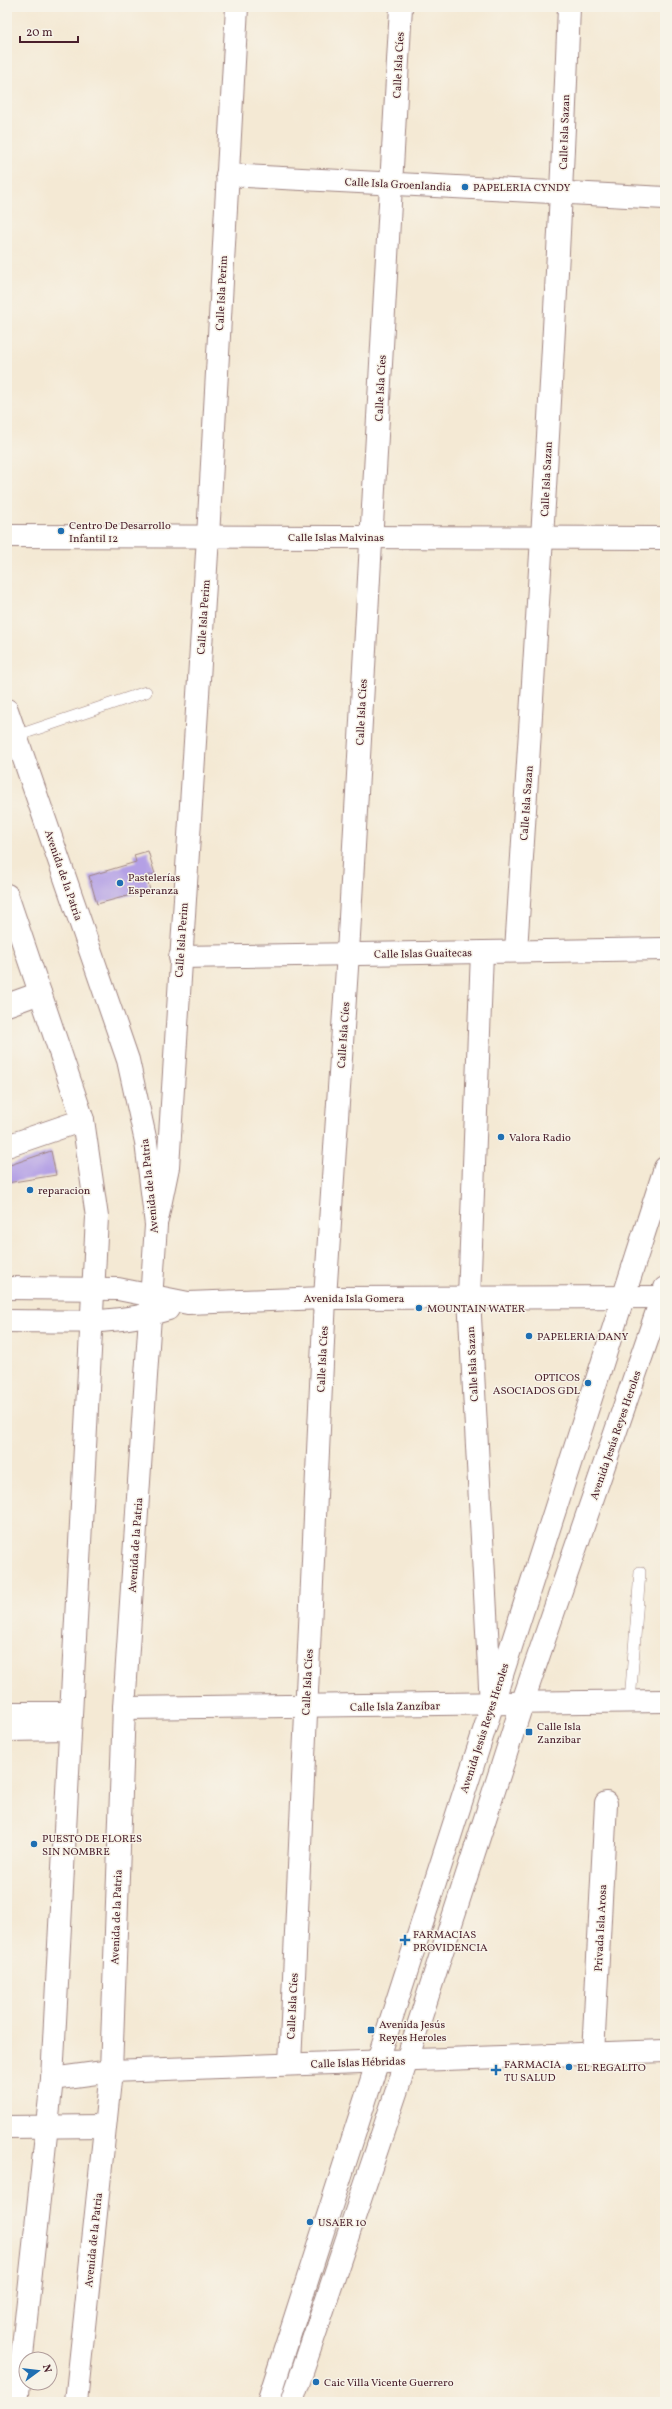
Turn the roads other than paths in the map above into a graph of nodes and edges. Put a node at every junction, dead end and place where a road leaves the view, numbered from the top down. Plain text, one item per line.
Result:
1 (238, 7) edge
2 (401, 7) edge
3 (569, 7) edge
4 (227, 175) junction
5 (392, 184) junction
6 (562, 192) junction
7 (665, 198) edge
8 (7, 536) edge
9 (371, 536) junction
10 (208, 537) junction
11 (543, 538) junction
12 (665, 538) edge
13 (146, 692) dead end
14 (7, 710) edge
15 (16, 736) junction
16 (7, 895) edge
17 (665, 949) edge
18 (516, 951) junction
19 (482, 952) junction
20 (348, 953) junction
21 (180, 957) junction
22 (40, 993) junction
23 (7, 1005) edge
24 (83, 1120) junction
25 (7, 1146) edge
26 (665, 1168) edge
27 (156, 1225) junction
28 (94, 1287) junction
29 (7, 1288) edge
30 (664, 1294) edge
31 (624, 1297) junction
32 (325, 1298) junction
33 (469, 1298) junction
34 (151, 1305) junction
35 (92, 1320) junction
36 (7, 1321) edge
37 (640, 1572) dead end
38 (665, 1701) edge
39 (630, 1702) junction
40 (522, 1704) junction
41 (491, 1705) junction
42 (124, 1708) junction
43 (306, 1708) junction
44 (7, 1713) edge
45 (70, 1721) junction
46 (7, 1730) edge
47 (606, 1802) dead end
48 (665, 2051) edge
49 (593, 2054) junction
50 (407, 2060) junction
51 (378, 2061) junction
52 (290, 2064) junction
53 (111, 2071) junction
54 (52, 2079) junction
55 (105, 2126) junction
56 (7, 2127) edge
57 (47, 2127) junction
58 (14, 2393) edge
59 (76, 2402) edge
60 (268, 2402) edge
61 (292, 2402) edge

1 - 4 street, Calle Isla Perim
2 - 5 street, Calle Isla Cíes
3 - 6 street, Calle Isla Sazan
4 - 5 street, Calle Isla Groenlandia
4 - 10 street, Calle Isla Perim
5 - 6 street, Calle Isla Groenlandia
5 - 9 street, Calle Isla Cíes
6 - 7 street, Calle Isla Groenlandia
6 - 11 street, Calle Isla Sazan
8 - 10 street, Calle Islas Malvinas
9 - 10 street, Calle Islas Malvinas
9 - 11 street, Calle Islas Malvinas
9 - 20 street, Calle Isla Cíes
10 - 21 street, Calle Isla Perim
11 - 12 street, Calle Islas Malvinas
11 - 18 street, Calle Isla Sazan
13 - 15 lane
14 - 15 street, Avenida de la Patria
15 - 27 street, Avenida de la Patria
16 - 22 street
17 - 18 street, Calle Islas Guaitecas
18 - 19 street, Calle Islas Guaitecas
19 - 20 street, Calle Islas Guaitecas
19 - 33 street, Calle Isla Sazan
20 - 21 street, Calle Islas Guaitecas
20 - 32 street, Calle Isla Cíes
21 - 27 street, Calle Isla Perim
22 - 23 street
22 - 24 street
24 - 25 street
24 - 28 street
26 - 31 street, Avenida Jesús Reyes Heroles
27 - 34 street, Avenida de la Patria
28 - 29 street, Avenida Isla Gomera
28 - 34 street, Avenida Isla Gomera
28 - 35 street
30 - 31 street, Avenida Isla Gomera
30 - 40 street, Avenida Jesús Reyes Heroles
31 - 33 street, Avenida Isla Gomera
31 - 41 street, Avenida Jesús Reyes Heroles
32 - 33 street, Avenida Isla Gomera
32 - 34 street, Avenida Isla Gomera
32 - 43 street, Calle Isla Cíes
33 - 41 street, Calle Isla Sazan
34 - 35 street, Avenida Isla Gomera
34 - 42 street, Avenida de la Patria
35 - 36 street, Avenida Isla Gomera
35 - 45 street
37 - 39 lane
38 - 39 street, Calle Isla Zanzíbar
39 - 40 street, Calle Isla Zanzíbar
40 - 41 street, Calle Isla Zanzíbar
40 - 50 street, Avenida Jesús Reyes Heroles
41 - 43 street, Calle Isla Zanzíbar
41 - 51 street, Avenida Jesús Reyes Heroles
42 - 43 street, Calle Isla Zanzíbar
42 - 53 street, Avenida de la Patria
43 - 52 street, Calle Isla Cíes
44 - 45 street
45 - 46 street
45 - 54 street
47 - 49 street, Privada Isla Arosa
48 - 49 street, Calle Islas Hébridas
49 - 50 street, Calle Islas Hébridas
50 - 51 street, Calle Islas Hébridas
50 - 61 street, Avenida Jesús Reyes Heroles
51 - 52 street, Calle Islas Hébridas
51 - 60 street, Avenida Jesús Reyes Heroles
52 - 53 street, Calle Islas Hébridas
53 - 54 street, Calle Islas Hébridas
53 - 55 street, Avenida de la Patria
54 - 57 street
55 - 57 street
55 - 59 street, Avenida de la Patria
56 - 57 street
57 - 58 street

